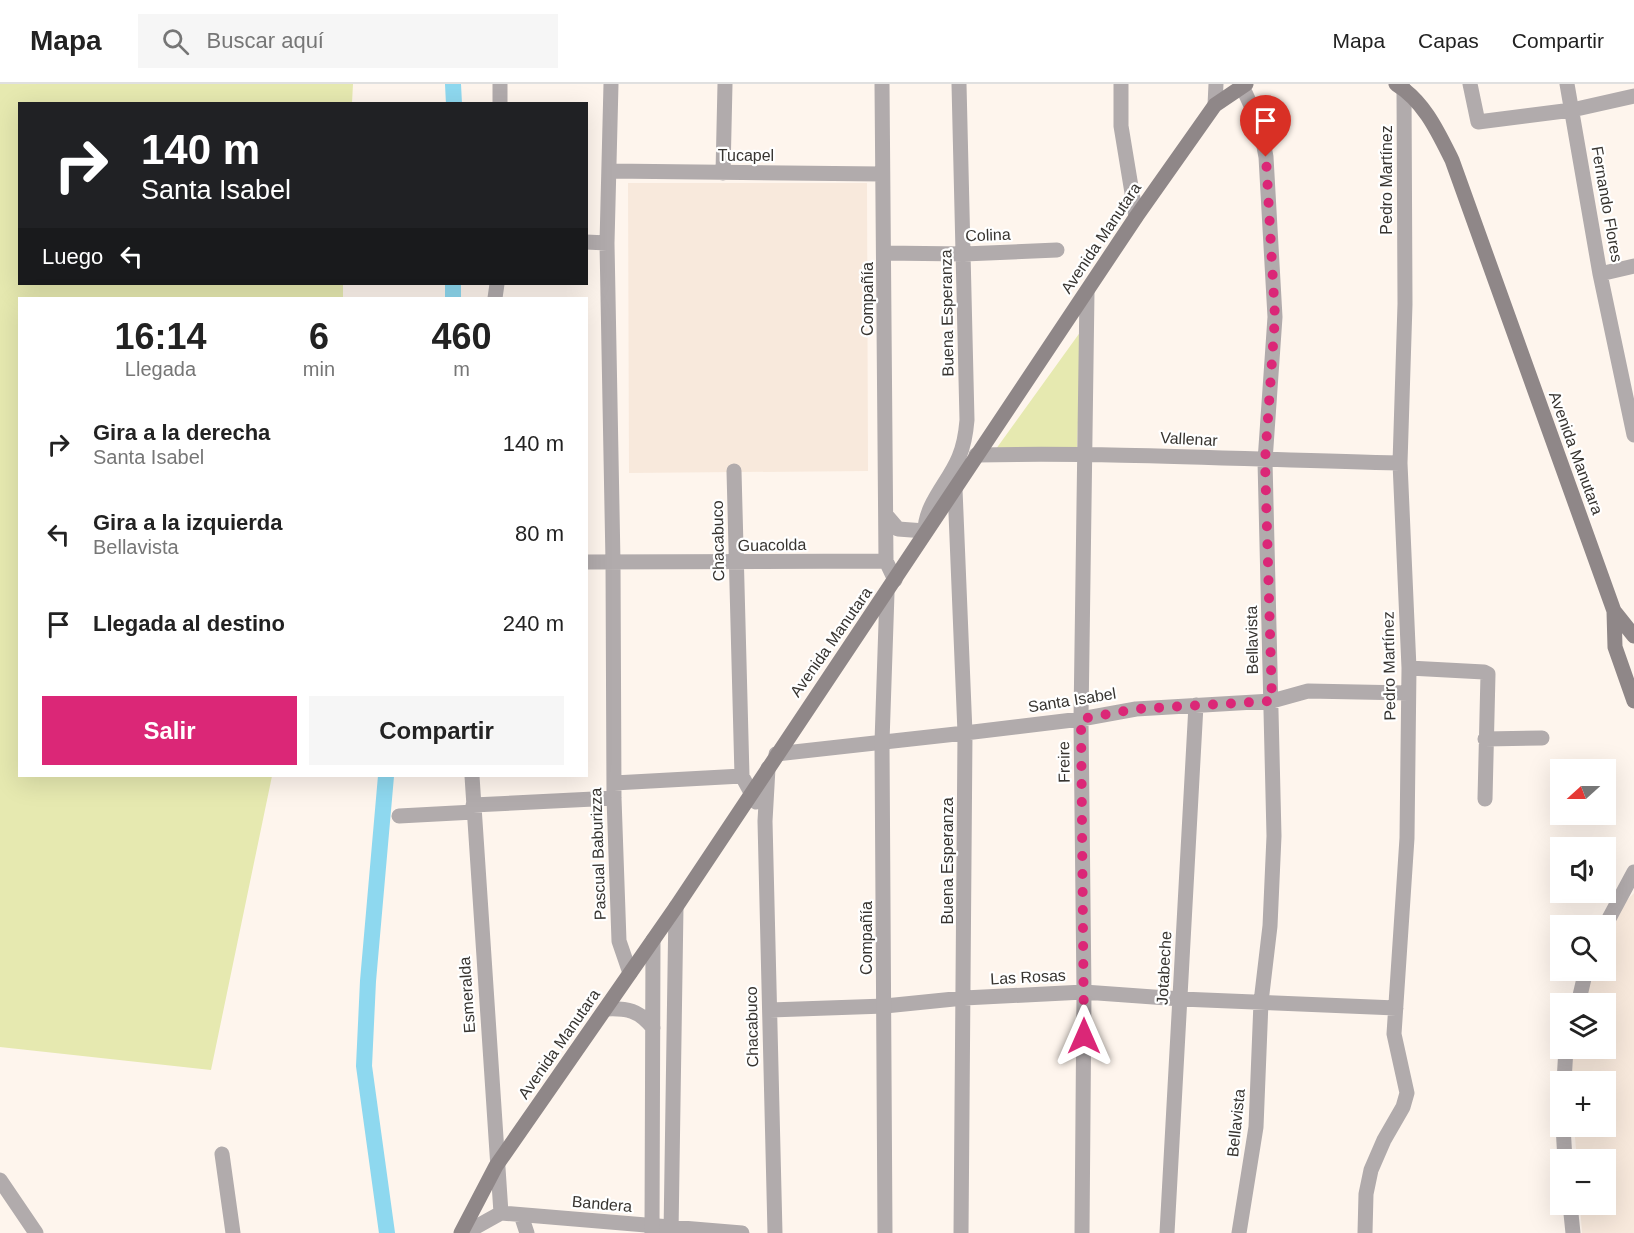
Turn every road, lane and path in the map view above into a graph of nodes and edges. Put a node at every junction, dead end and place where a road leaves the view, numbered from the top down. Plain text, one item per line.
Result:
1 (500, 84) edge
2 (611, 84) edge
3 (725, 84) edge
4 (882, 84) edge
5 (959, 84) edge
6 (1121, 84) edge
7 (1216, 84) edge
8 (1470, 84) edge
9 (1567, 84) edge
10 (1244, 85) edge
11 (1400, 86) edge
12 (1634, 96) edge
13 (500, 102) edge
14 (1215, 105) junction
15 (1572, 110) junction
16 (610, 171) junction
17 (723, 173) junction
18 (881, 174) junction
19 (1136, 217) junction
20 (588, 242) edge
21 (607, 243) junction
22 (1057, 250) dead end
23 (884, 253) junction
24 (964, 254) junction
25 (1634, 266) edge
26 (1600, 274) junction
27 (1087, 292) junction
28 (1634, 431) edge
29 (1085, 453) junction
30 (976, 455) junction
31 (1265, 461) junction
32 (1400, 463) junction
33 (734, 471) dead end
34 (956, 489) junction
35 (886, 515) junction
36 (925, 531) junction
37 (886, 561) junction
38 (588, 562) edge
39 (613, 562) junction
40 (736, 563) junction
41 (891, 587) junction
42 (1614, 611) junction
43 (862, 628) junction
44 (1634, 636) edge
45 (885, 644) junction
46 (1409, 668) junction
47 (1408, 693) junction
48 (1272, 701) junction
49 (1634, 701) edge
50 (1196, 705) junction
51 (1081, 719) junction
52 (965, 733) junction
53 (1542, 738) dead end
54 (1485, 739) junction
55 (882, 742) junction
56 (776, 754) junction
57 (768, 768) junction
58 (742, 776) junction
59 (472, 777) edge
60 (614, 783) junction
61 (752, 790) junction
62 (614, 798) junction
63 (1485, 799) dead end
64 (473, 808) junction
65 (399, 816) dead end
66 (765, 821) junction
67 (1634, 872) edge
68 (1634, 890) edge
69 (1619, 902) junction
70 (676, 907) junction
71 (1611, 915) edge
72 (653, 940) junction
73 (630, 973) junction
74 (1084, 992) junction
75 (964, 998) junction
76 (1181, 999) junction
77 (1262, 1002) junction
78 (885, 1006) junction
79 (1396, 1008) junction
80 (606, 1009) junction
81 (770, 1010) junction
82 (653, 1028) junction
83 (222, 1154) dead end
84 (496, 1166) junction
85 (0, 1180) edge
86 (501, 1213) junction
87 (521, 1215) junction
88 (1571, 1215) edge
89 (652, 1230) edge
90 (671, 1230) edge
91 (36, 1233) edge
92 (233, 1233) edge
93 (463, 1233) edge
94 (527, 1233) edge
95 (742, 1233) edge
96 (775, 1233) edge
97 (885, 1233) edge
98 (961, 1233) edge
99 (1082, 1233) edge
100 (1167, 1233) edge
101 (1239, 1233) edge
102 (1365, 1233) edge
103 (1573, 1233) edge

1 - 13 street
2 - 16 street, Pascual Baburizza
3 - 17 street
4 - 18 street, Compañía
5 - 24 street, Buena Esperanza
6 - 19 street
7 - 14 street
8 - 15 street
9 - 15 street, Fernando Flores
10 - 14 main road, Avenida Manutara
10 - 31 street, Bellavista
11 - 32 street, Pedro Martínez
11 - 42 main road, Avenida Manutara
12 - 15 street
14 - 19 main road, Avenida Manutara
15 - 26 street, Fernando Flores
16 - 17 street, Tucapel
16 - 21 street, Pascual Baburizza
17 - 18 street, Tucapel
18 - 23 street, Compañía
19 - 27 main road, Avenida Manutara
20 - 21 street
21 - 39 street, Pascual Baburizza
22 - 24 street, Colina
23 - 24 street, Colina
23 - 35 street, Compañía
24 - 36 street, Buena Esperanza
25 - 26 street
26 - 28 street, Fernando Flores
27 - 29 street, Freire
27 - 30 main road, Avenida Manutara
29 - 30 street, Vallenar
29 - 31 street, Vallenar
29 - 51 street, Freire
30 - 34 main road, Avenida Manutara
31 - 32 street, Vallenar
31 - 48 street, Bellavista
32 - 46 street, Pedro Martínez
33 - 40 street, Chacabuco
34 - 36 main road, Avenida Manutara
34 - 52 street, Buena Esperanza
35 - 36 street
35 - 37 street, Compañía
36 - 41 main road, Avenida Manutara
37 - 40 street, Guacolda
37 - 41 street, Compañía
38 - 39 street, Guacolda
39 - 40 street, Guacolda
39 - 60 street, Pascual Baburizza
40 - 58 street, Chacabuco
41 - 43 main road, Avenida Manutara
41 - 45 street, Compañía
42 - 44 main road, Avenida Manutara
42 - 49 main road, Avenida Manutara
43 - 45 street
43 - 56 main road, Avenida Manutara
45 - 55 street, Compañía
46 - 47 street, Pedro Martínez
46 - 54 street
47 - 48 street, Santa Isabel
47 - 79 street, Pedro Martínez
48 - 50 street, Santa Isabel
48 - 77 street, Bellavista
50 - 51 street, Santa Isabel
50 - 76 street, Jotabeche
51 - 52 street, Santa Isabel
51 - 74 street, Freire
52 - 55 street, Santa Isabel
52 - 75 street, Buena Esperanza
53 - 54 street
54 - 63 street
55 - 56 street, Santa Isabel
55 - 78 street, Compañía
56 - 57 main road, Avenida Manutara
57 - 61 main road, Avenida Manutara
57 - 66 street, Chacabuco
58 - 60 street
58 - 61 street, Chacabuco
59 - 64 street, Esmeralda
60 - 62 street, Pascual Baburizza
61 - 66 street, Chacabuco
61 - 70 main road, Avenida Manutara
62 - 64 street
62 - 73 street, Pascual Baburizza
64 - 65 street
64 - 84 street, Esmeralda
66 - 81 street, Chacabuco
67 - 69 street
68 - 69 street
69 - 71 street
70 - 72 main road, Avenida Manutara
70 - 90 street
72 - 73 main road, Avenida Manutara
72 - 82 street
73 - 80 main road, Avenida Manutara
74 - 75 street, Las Rosas
74 - 76 street, Las Rosas
74 - 99 street, Freire
75 - 78 street, Las Rosas
75 - 98 street, Buena Esperanza
76 - 77 street, Las Rosas
76 - 100 street, Jotabeche
77 - 79 street, Las Rosas
77 - 101 street, Bellavista
78 - 81 street, Las Rosas
78 - 97 street, Compañía
79 - 102 street, Pedro Martínez
80 - 82 street
80 - 84 main road, Avenida Manutara
81 - 96 street, Chacabuco
82 - 89 street
83 - 92 street
84 - 86 street, Esmeralda
84 - 93 main road, Avenida Manutara
85 - 91 street
86 - 87 street, Bandera
86 - 93 street
87 - 89 street, Bandera
87 - 94 street
88 - 103 street
89 - 90 street, Bandera
90 - 95 street, Bandera

